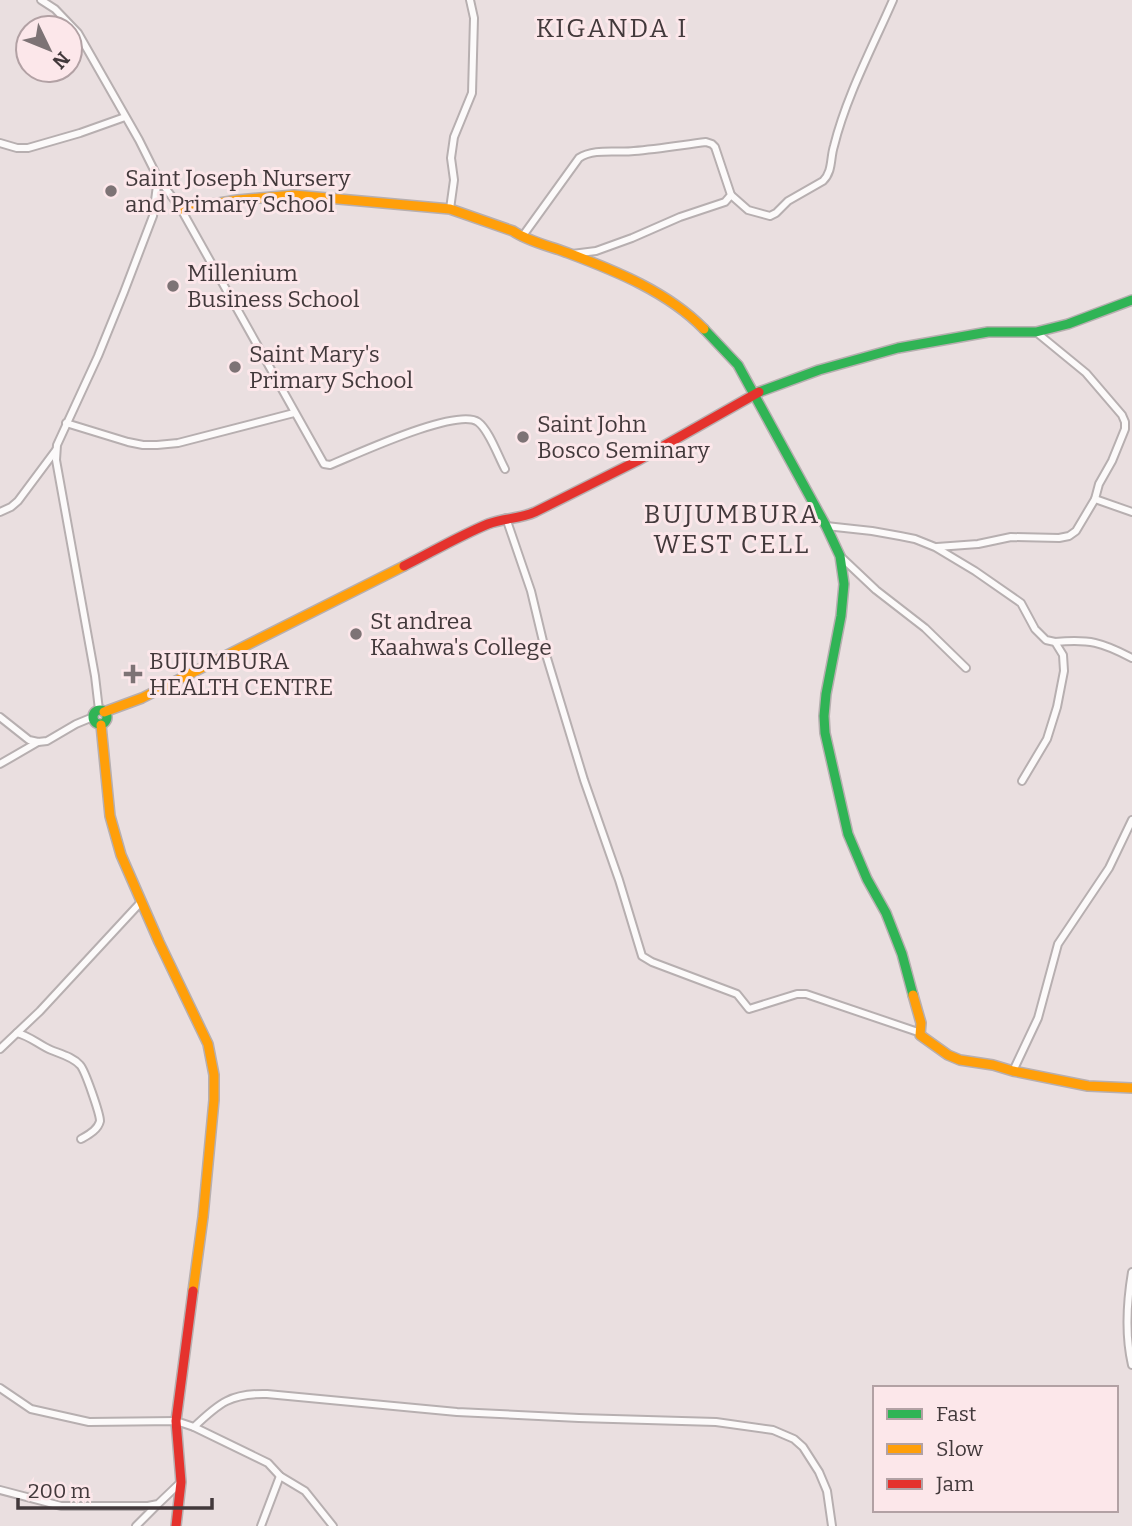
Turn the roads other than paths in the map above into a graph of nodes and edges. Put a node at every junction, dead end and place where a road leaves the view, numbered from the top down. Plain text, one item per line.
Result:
1 (41, 0) edge
2 (470, 0) edge
3 (893, 0) edge
4 (125, 117) junction
5 (0, 143) edge
6 (158, 178) junction
7 (730, 195) junction
8 (181, 209) junction
9 (450, 209) junction
10 (522, 237) junction
11 (570, 254) junction
12 (1132, 300) edge
13 (1036, 332) junction
14 (754, 394) junction
15 (294, 413) junction
16 (66, 423) junction
17 (56, 450) junction
18 (505, 469) dead end
19 (1095, 499) junction
20 (0, 512) edge
21 (1132, 512) edge
22 (506, 518) junction
23 (826, 526) junction
24 (935, 547) junction
25 (840, 556) junction
26 (1055, 642) junction
27 (1132, 658) edge
28 (966, 668) dead end
29 (99, 713) junction
30 (0, 717) edge
31 (38, 742) junction
32 (0, 764) edge
33 (1023, 781) dead end
34 (1132, 820) edge
35 (141, 902) junction
36 (17, 1033) junction
37 (920, 1035) junction
38 (0, 1049) edge
39 (1013, 1071) junction
40 (1132, 1088) edge
41 (81, 1139) dead end
42 (1132, 1272) edge
43 (1132, 1365) edge
44 (0, 1388) edge
45 (176, 1421) junction
46 (194, 1427) junction
47 (280, 1476) junction
48 (181, 1482) junction
49 (0, 1490) edge
50 (158, 1504) junction
51 (136, 1526) edge
52 (176, 1526) edge
53 (261, 1526) edge
54 (333, 1526) edge
55 (832, 1526) edge

1 - 4 street
2 - 9 street
3 - 7 street
4 - 5 street
4 - 6 street
6 - 8 street
6 - 16 street
7 - 10 street
7 - 11 street
8 - 9 street
8 - 15 street
9 - 10 street
10 - 11 street
11 - 14 street
12 - 13 street
13 - 14 street
13 - 19 street
14 - 22 street
14 - 23 street
15 - 16 street
15 - 18 street
16 - 17 street
17 - 20 street
17 - 29 street
19 - 21 street
19 - 24 street
22 - 29 street
22 - 37 street
23 - 24 street
23 - 25 street
24 - 26 street
25 - 28 street
25 - 37 street
26 - 27 street
26 - 33 street
29 - 31 street
29 - 35 street
30 - 31 street
31 - 32 street
34 - 39 street
35 - 36 street
35 - 45 street
36 - 38 street
36 - 41 street
37 - 39 street
39 - 40 street
42 - 43 street
44 - 45 street
45 - 46 street
45 - 48 street
46 - 47 street
46 - 55 street
47 - 53 street
47 - 54 street
48 - 50 street
48 - 52 street
49 - 50 street
50 - 51 street

